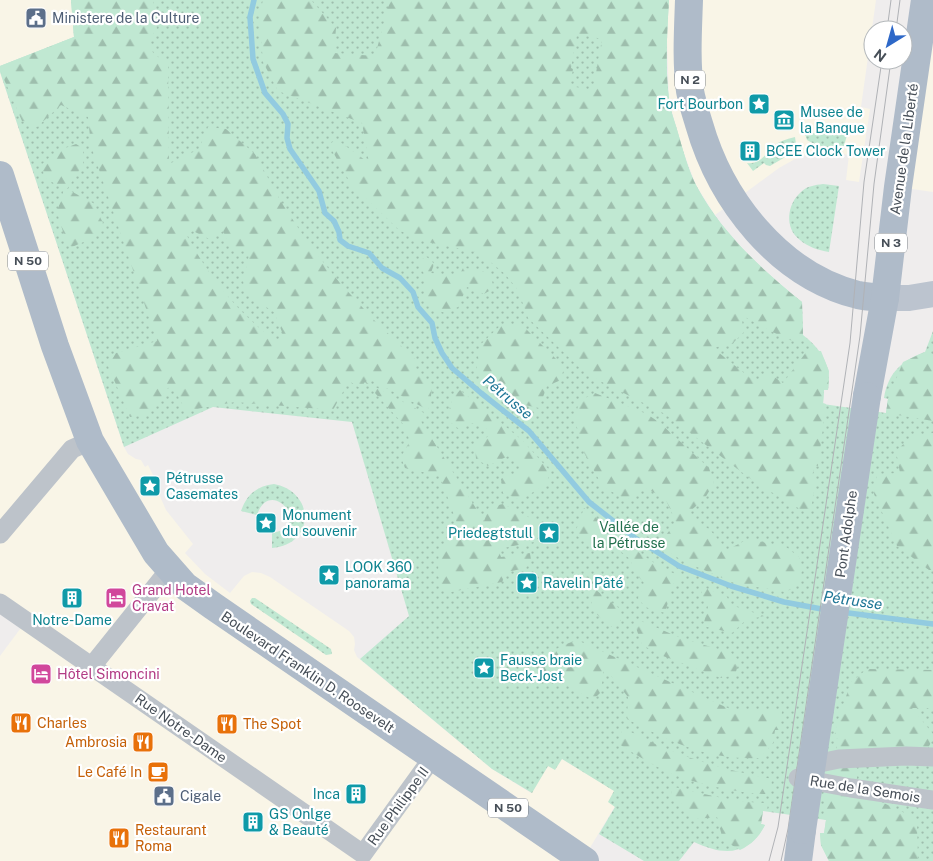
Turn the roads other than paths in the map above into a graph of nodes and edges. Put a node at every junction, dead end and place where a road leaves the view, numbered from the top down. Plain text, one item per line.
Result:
1 (689, 0) edge
2 (925, 0) edge
3 (0, 175) edge
4 (933, 294) edge
5 (885, 298) junction
6 (90, 441) junction
7 (0, 534) edge
8 (169, 570) junction
9 (0, 602) edge
10 (92, 666) junction
11 (433, 757) junction
12 (933, 757) edge
13 (933, 800) edge
14 (363, 854) joint
15 (585, 861) edge
16 (798, 861) edge

1 - 5 main road, N 2
2 - 5 main road, Avenue de la Liberté / N 3
3 - 6 main road, Boulevard Franklin D. Roosevelt / N 50
4 - 5 main road
5 - 16 main road, Pont Adolphe, bridge
6 - 7 street
6 - 8 main road, Boulevard Franklin D. Roosevelt / N 50
8 - 10 street
8 - 11 main road, Boulevard Franklin D. Roosevelt / N 50
9 - 10 street, Rue Notre-Dame
10 - 14 street, Rue Notre-Dame
11 - 14 street, Rue Philippe II
11 - 15 main road, Boulevard Franklin D. Roosevelt / N 50
12 - 13 street, Rue de la Semois

